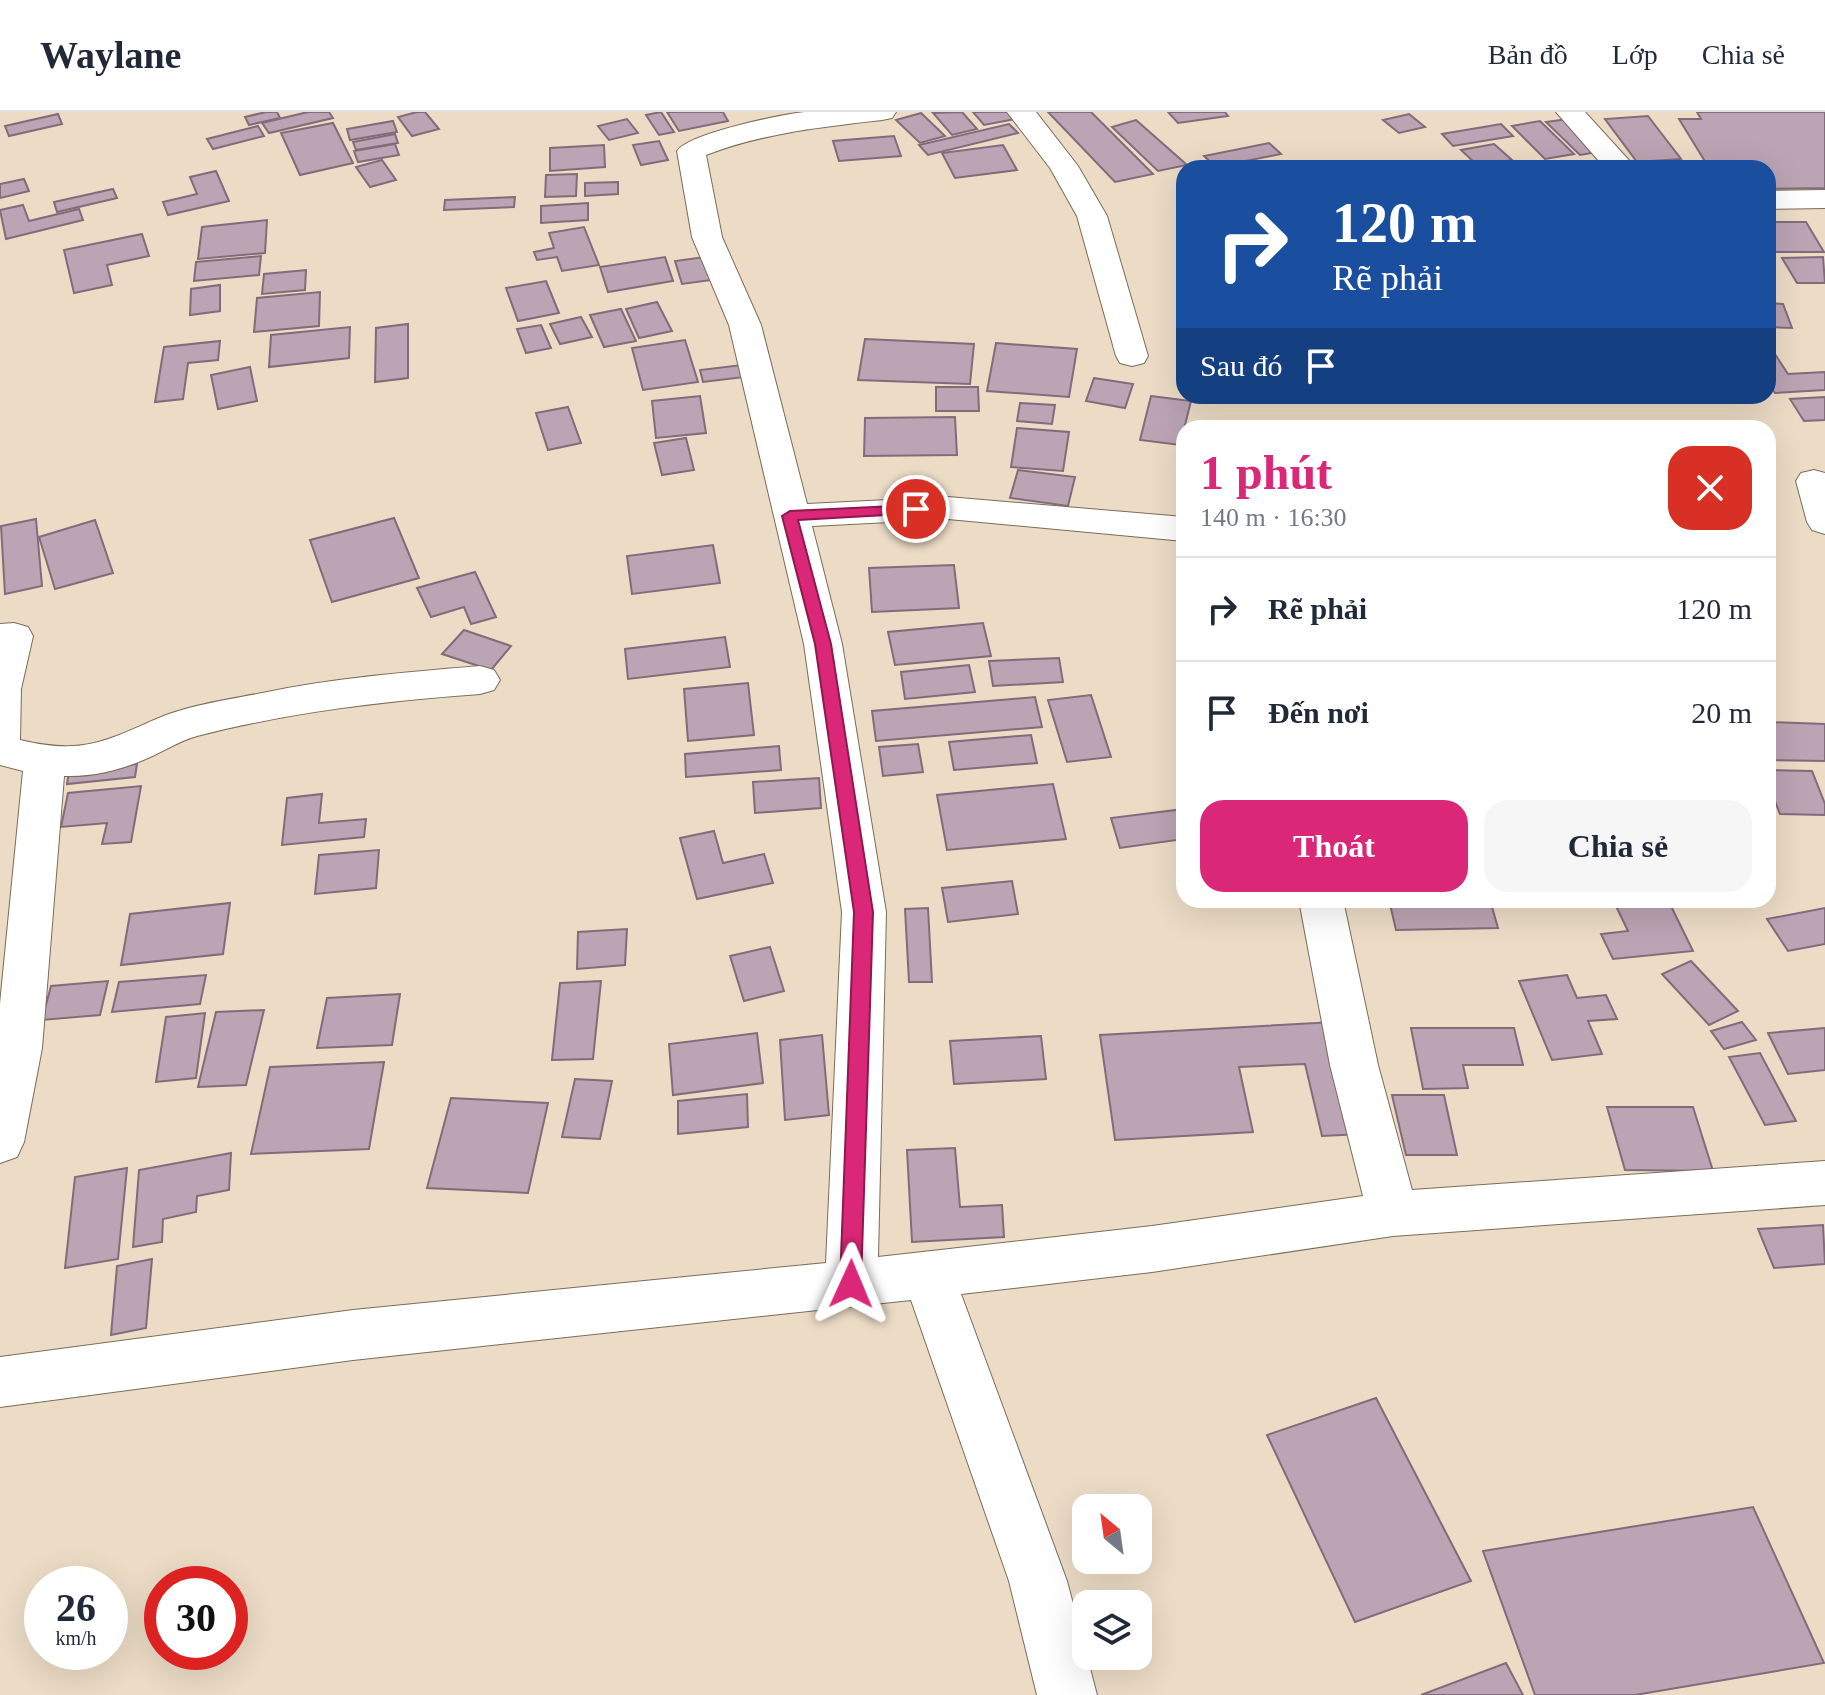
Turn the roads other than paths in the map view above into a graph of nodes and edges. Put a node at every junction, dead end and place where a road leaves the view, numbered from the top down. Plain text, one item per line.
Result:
1 (882, 112) edge
2 (1021, 112) edge
3 (1570, 112) edge
4 (1614, 160) edge
5 (1825, 199) edge
6 (1776, 200) edge
7 (1132, 356) dead end
8 (1814, 481) dead end
9 (790, 516) junction
10 (1825, 522) edge
11 (1176, 528) edge
12 (0, 637) edge
13 (480, 680) dead end
14 (0, 747) edge
15 (45, 761) junction
16 (1323, 908) edge
17 (0, 1142) edge
18 (1825, 1183) edge
19 (1393, 1214) junction
20 (928, 1275) junction
21 (851, 1284) junction
22 (0, 1382) edge
23 (1067, 1695) edge

1 - 9 street
2 - 7 street
3 - 4 street
5 - 6 street
8 - 10 street
9 - 11 street
9 - 21 street
12 - 14 street
13 - 15 street
14 - 15 street
15 - 17 street
16 - 19 street
18 - 19 street
19 - 20 street
20 - 21 street
20 - 23 street
21 - 22 street

